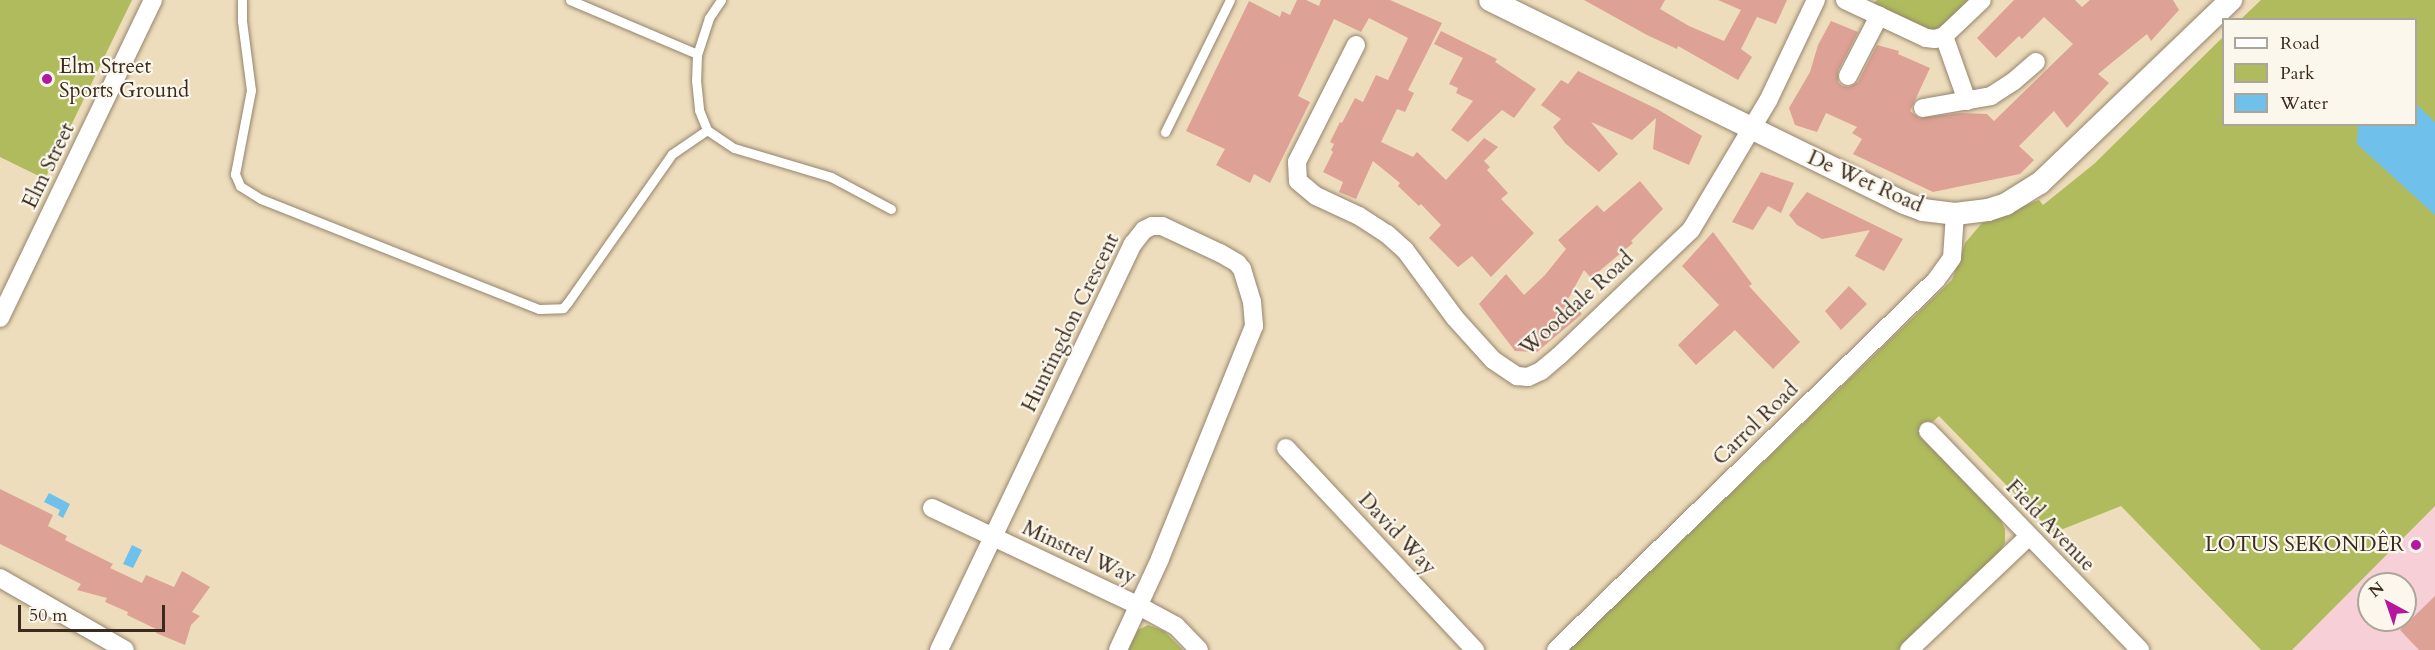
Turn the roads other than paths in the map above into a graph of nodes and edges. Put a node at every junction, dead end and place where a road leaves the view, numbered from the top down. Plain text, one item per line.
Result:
1 (153, 0) edge
2 (242, 0) edge
3 (570, 0) edge
4 (721, 0) edge
5 (1230, 0) edge
6 (1816, 0) edge
7 (1845, 0) edge
8 (1982, 0) edge
9 (2231, 0) edge
10 (1501, 3) edge
11 (1879, 16) junction
12 (1944, 36) junction
13 (1356, 45) dead end
14 (698, 54) junction
15 (2036, 62) dead end
16 (1848, 76) dead end
17 (1966, 102) junction
18 (1923, 108) dead end
19 (1752, 129) junction
20 (707, 130) junction
21 (1165, 132) dead end
22 (891, 209) dead end
23 (1955, 214) junction
24 (6, 290) edge
25 (0, 318) edge
26 (1928, 431) dead end
27 (1286, 448) dead end
28 (932, 508) dead end
29 (2028, 537) junction
30 (994, 538) junction
31 (0, 578) edge
32 (1139, 606) junction
33 (125, 650) edge
34 (939, 650) edge
35 (1118, 650) edge
36 (1199, 650) edge
37 (1475, 650) edge
38 (1556, 650) edge
39 (1909, 650) edge
40 (2140, 650) edge

1 - 24 street, Elm Street
2 - 20 lane
3 - 14 lane
4 - 14 lane
5 - 21 lane
6 - 19 street
7 - 11 street
8 - 12 street
9 - 23 street, De Wet Road
10 - 19 street, De Wet Road
11 - 12 street
11 - 16 street
12 - 17 street
13 - 19 street, Wooddale Road
14 - 20 lane
15 - 17 street
17 - 18 street
19 - 23 street, De Wet Road
20 - 22 lane
23 - 38 street, Carrol Road
24 - 25 street, Elm Street
26 - 29 street, Field Avenue
27 - 37 street, David Way
28 - 30 street, Minstrel Way
29 - 39 street
29 - 40 street, Field Avenue
30 - 32 street, Minstrel Way
30 - 32 street, Huntingdon Crescent
30 - 34 street, Huntingdon Crescent
31 - 33 street
32 - 35 street, Huntingdon Crescent
32 - 36 street, Minstrel Way

